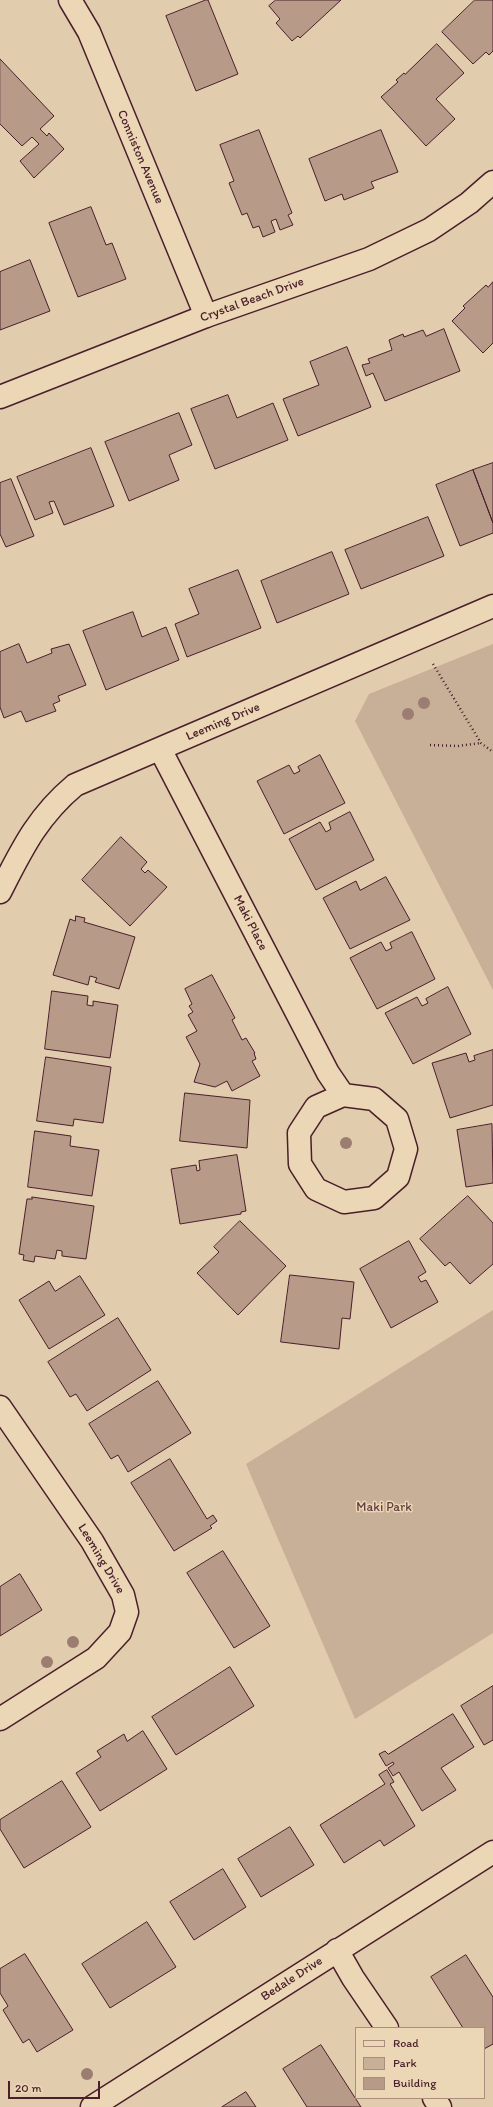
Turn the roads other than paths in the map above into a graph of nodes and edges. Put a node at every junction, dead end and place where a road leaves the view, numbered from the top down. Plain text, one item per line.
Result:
1 (70, 0) edge
2 (493, 182) edge
3 (206, 316) junction
4 (0, 397) edge
5 (493, 606) edge
6 (160, 749) junction
7 (0, 892) edge
8 (344, 1095) junction
9 (0, 1407) edge
10 (0, 1719) edge
11 (493, 1852) edge
12 (337, 1950) junction
13 (386, 2027) edge
14 (92, 2107) edge

1 - 3 street, Conniston Avenue
2 - 3 street, Crystal Beach Drive
3 - 4 street, Crystal Beach Drive
5 - 6 street, Leeming Drive
6 - 7 street, Leeming Drive
6 - 8 street, Maki Place
8 - 8 street
9 - 10 street, Leeming Drive
11 - 12 street, Bedale Drive
12 - 13 street
12 - 14 street, Bedale Drive

